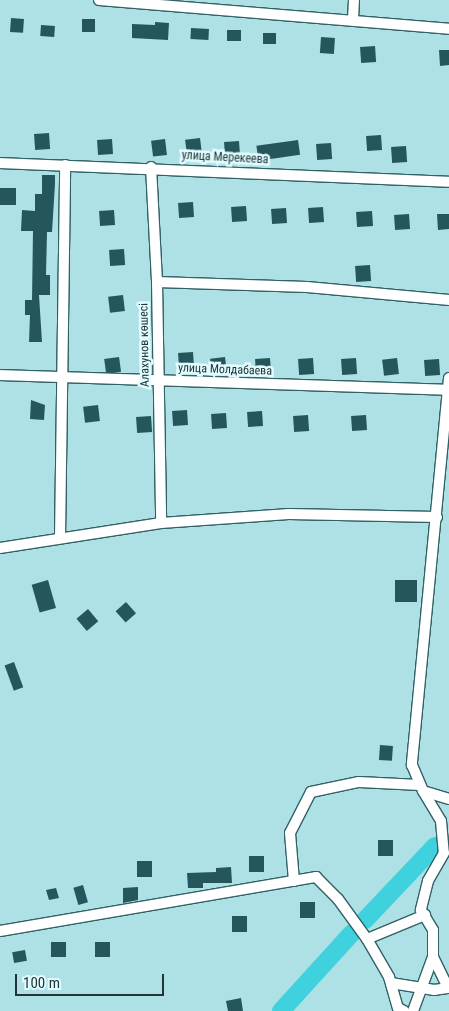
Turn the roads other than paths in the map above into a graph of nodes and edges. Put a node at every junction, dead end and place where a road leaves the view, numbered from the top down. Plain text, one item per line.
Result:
1 (99, 0) edge
2 (354, 0) edge
3 (163, 1) edge
4 (353, 19) junction
5 (449, 29) edge
6 (0, 163) edge
7 (65, 165) junction
8 (151, 167) junction
9 (449, 182) edge
10 (157, 282) junction
11 (449, 300) edge
12 (0, 375) edge
13 (60, 376) junction
14 (449, 378) edge
15 (158, 380) junction
16 (448, 390) edge
17 (437, 517) junction
18 (161, 523) junction
19 (60, 538) junction
20 (0, 548) edge
21 (422, 788) junction
22 (449, 799) edge
23 (294, 880) junction
24 (424, 915) junction
25 (0, 931) edge
26 (367, 939) junction
27 (433, 956) junction
28 (391, 983) junction
29 (420, 988) junction
30 (449, 988) edge
31 (404, 1011) edge
32 (413, 1011) edge

1 - 3 street
2 - 4 street
3 - 4 street
4 - 5 street
6 - 7 street, улица Мерекеева
7 - 8 street, улица Мерекеева
7 - 13 street
8 - 9 street, улица Мерекеева
8 - 10 street, Алахунов көшесі
10 - 11 street
10 - 15 street, Алахунов көшесі
12 - 13 street, улица Молдабаева
13 - 15 street, улица Молдабаева
13 - 19 street
14 - 16 street
15 - 16 street, улица Молдабаева
15 - 18 street, Алахунов көшесі
16 - 17 street
17 - 18 street
17 - 21 street
18 - 19 street
19 - 20 street
21 - 22 street
21 - 23 street
21 - 24 street
23 - 25 street
23 - 26 street
24 - 26 street
24 - 27 street
26 - 28 street
27 - 29 street
27 - 30 street
28 - 29 street
28 - 31 street
29 - 30 street
29 - 32 street

